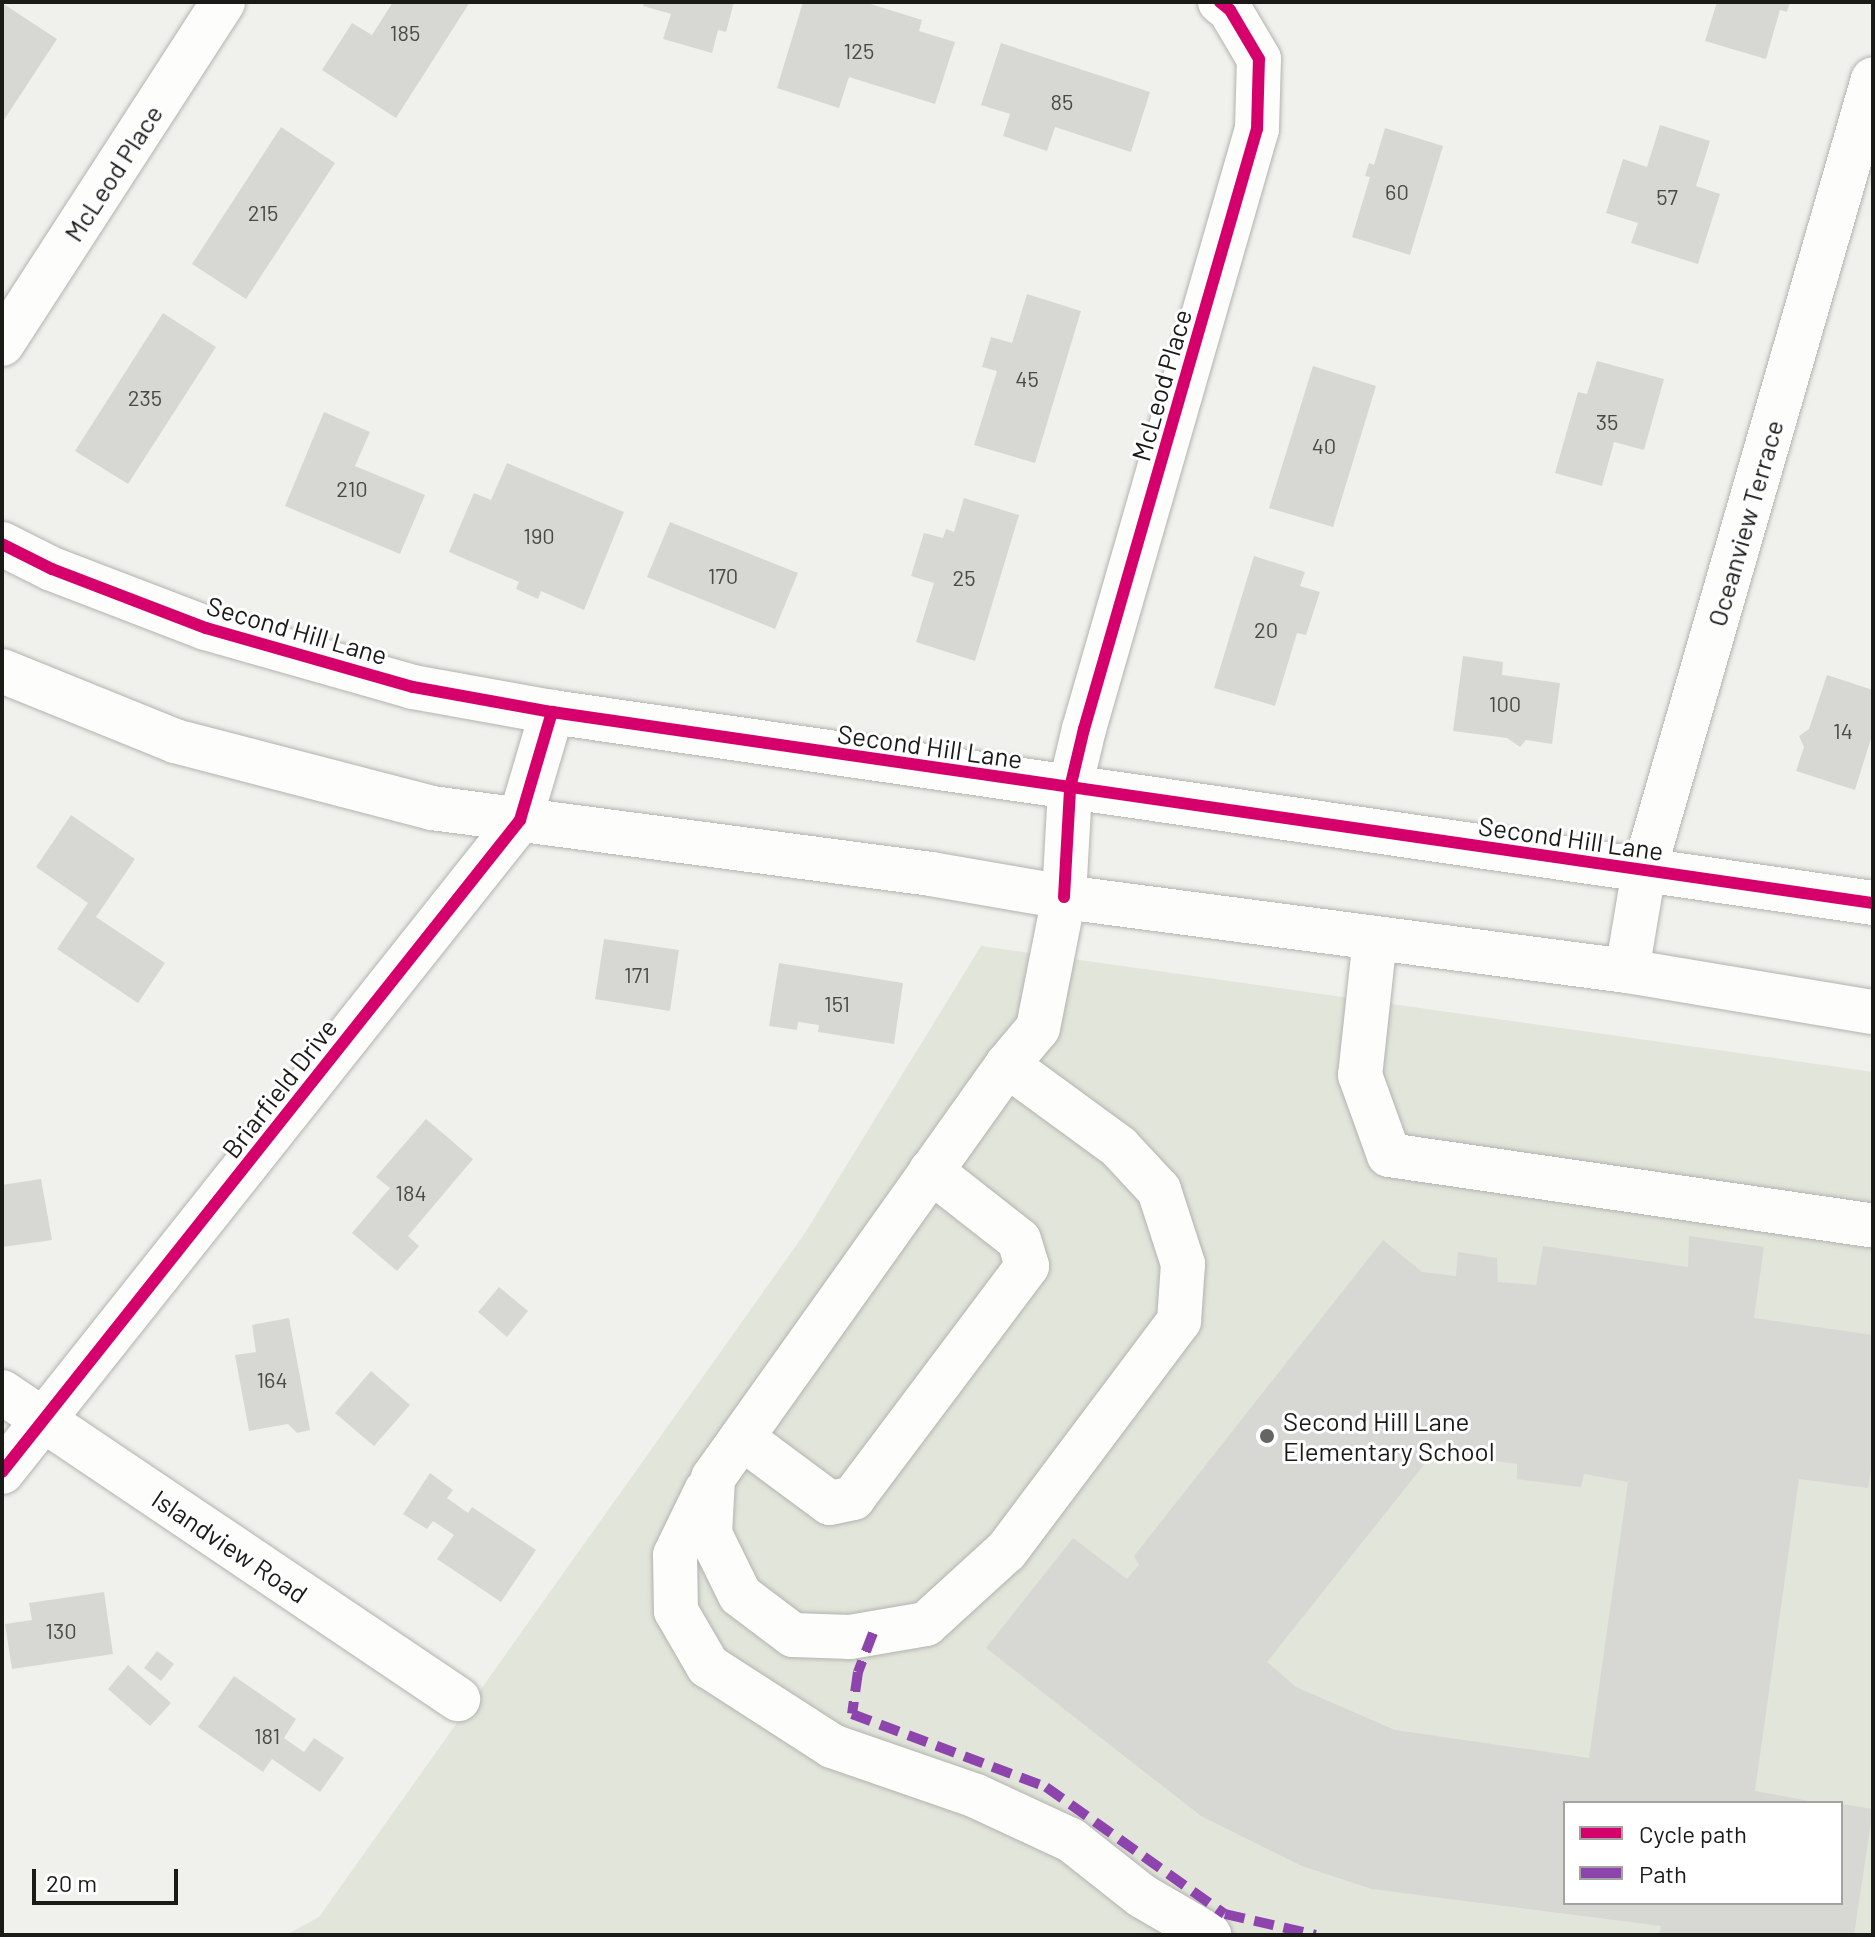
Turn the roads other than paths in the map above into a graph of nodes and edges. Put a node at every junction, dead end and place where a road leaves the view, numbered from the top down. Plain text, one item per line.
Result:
1 (223, 2) edge
2 (1220, 2) edge
3 (1873, 79) edge
4 (1856, 200) edge
5 (2, 344) edge
6 (2, 544) edge
7 (2, 671) edge
8 (552, 712) junction
9 (1070, 788) junction
10 (520, 820) junction
11 (1644, 871) junction
12 (1064, 897) junction
13 (1873, 903) edge
14 (1375, 938) junction
15 (1627, 971) junction
16 (1873, 1012) edge
17 (1007, 1065) junction
18 (931, 1171) junction
19 (1873, 1226) edge
20 (2, 1392) edge
21 (44, 1420) junction
22 (742, 1438) junction
23 (2, 1472) edge
24 (713, 1478) junction
25 (458, 1699) dead end
26 (1209, 1935) edge

1 - 5 street, McLeod Place
2 - 9 street, McLeod Place
3 - 4 street, Oceanview Terrace
4 - 11 street, Oceanview Terrace
6 - 8 street, Second Hill Lane
7 - 10 street
8 - 9 street, Second Hill Lane
8 - 10 street, Briarfield Drive
9 - 11 street, Second Hill Lane
9 - 12 street, McLeod Place
10 - 12 street
10 - 21 street, Briarfield Drive
11 - 13 street, Second Hill Lane
11 - 15 street, Oceanview Terrace
12 - 14 street
12 - 17 street, McLeod Place
14 - 15 street
14 - 19 street
15 - 16 street
17 - 18 street, McLeod Place
17 - 24 street
18 - 22 street, McLeod Place
18 - 22 street
20 - 21 street, Islandview Road
21 - 23 street, Briarfield Drive
21 - 25 street, Islandview Road
22 - 24 street, McLeod Place
24 - 26 street, McLeod Place

